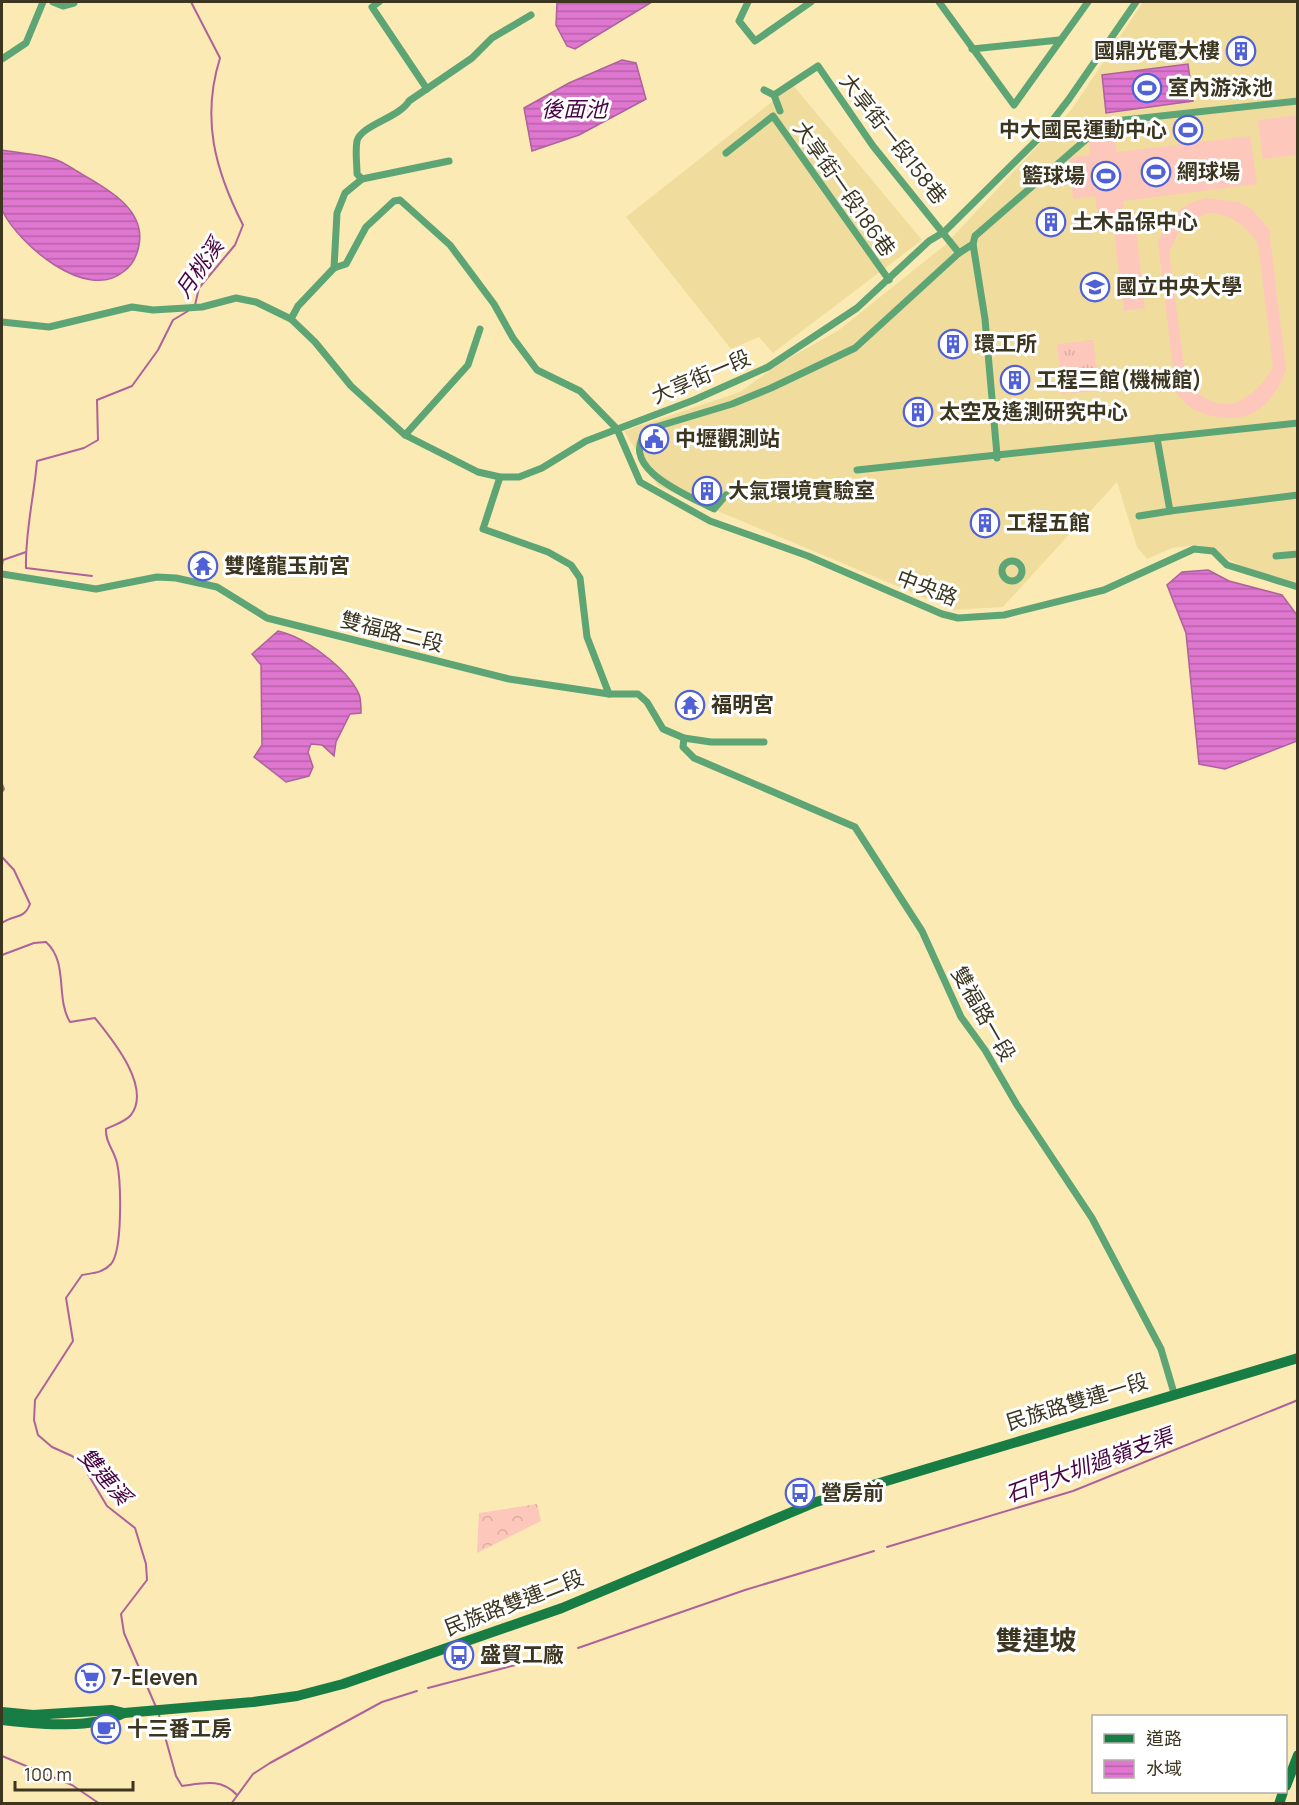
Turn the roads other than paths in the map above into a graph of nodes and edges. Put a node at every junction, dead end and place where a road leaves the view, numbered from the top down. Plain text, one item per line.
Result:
1 (43, 2) edge
2 (53, 2) edge
3 (379, 2) edge
4 (748, 2) edge
5 (811, 2) edge
6 (939, 2) edge
7 (1088, 2) edge
8 (1136, 2) edge
9 (74, 3) edge
10 (531, 15) dead end
11 (1059, 40) junction
12 (972, 49) junction
13 (2, 59) edge
14 (427, 89) junction
15 (764, 90) dead end
16 (774, 95) junction
17 (1298, 101) edge
18 (780, 111) dead end
19 (726, 153) dead end
20 (449, 161) dead end
21 (362, 179) junction
22 (944, 232) junction
23 (973, 244) junction
24 (959, 253) junction
25 (334, 268) junction
26 (889, 280) junction
27 (291, 318) junction
28 (2, 322) edge
29 (480, 328) dead end
30 (1298, 423) edge
31 (617, 429) junction
32 (405, 435) junction
33 (1157, 438) junction
34 (997, 457) junction
35 (857, 470) dead end
36 (500, 477) junction
37 (726, 495) dead end
38 (1298, 495) edge
39 (1170, 512) junction
40 (1139, 516) dead end
41 (1298, 554) edge
42 (1276, 556) dead end
43 (2, 574) edge
44 (1298, 587) edge
45 (609, 694) junction
46 (684, 738) junction
47 (764, 742) dead end
48 (1298, 1358) edge
49 (1174, 1393) junction
50 (869, 1486) joint
51 (2, 1712) edge
52 (124, 1713) junction
53 (2, 1720) edge
54 (1298, 1755) edge
55 (1287, 1783) edge

1 - 13 street
2 - 9 street
3 - 14 street
4 - 5 street
6 - 12 street
7 - 11 street
8 - 22 street, 大享街一段
10 - 14 street
11 - 12 street
11 - 12 street
14 - 21 street
15 - 16 street
16 - 18 street
16 - 22 street, 大享街一段158巷
17 - 23 street
19 - 26 street, 大享街一段186巷
20 - 21 street
21 - 25 street
22 - 24 street, 大享街一段158巷
22 - 26 street, 大享街一段
23 - 24 street
23 - 34 street
24 - 37 street
25 - 27 street
25 - 31 street
26 - 31 street, 大享街一段
27 - 28 street, 大享街一段
27 - 32 street, 大享街一段
29 - 32 street
30 - 33 street
31 - 36 street, 大享街一段
31 - 44 street, 中央路
32 - 36 street, 大享街一段
33 - 34 street
33 - 39 street
34 - 35 street
36 - 45 street
38 - 39 street
39 - 40 street
41 - 42 street
43 - 45 street, 雙福路二段
45 - 46 street, 雙福路二段
46 - 47 street, 雙福路二段
46 - 49 street, 雙福路一段
48 - 49 main road, 民族路雙連一段
49 - 50 main road, 民族路雙連一段
50 - 52 main road, 民族路雙連二段
51 - 52 main road
52 - 53 main road
54 - 55 main road

